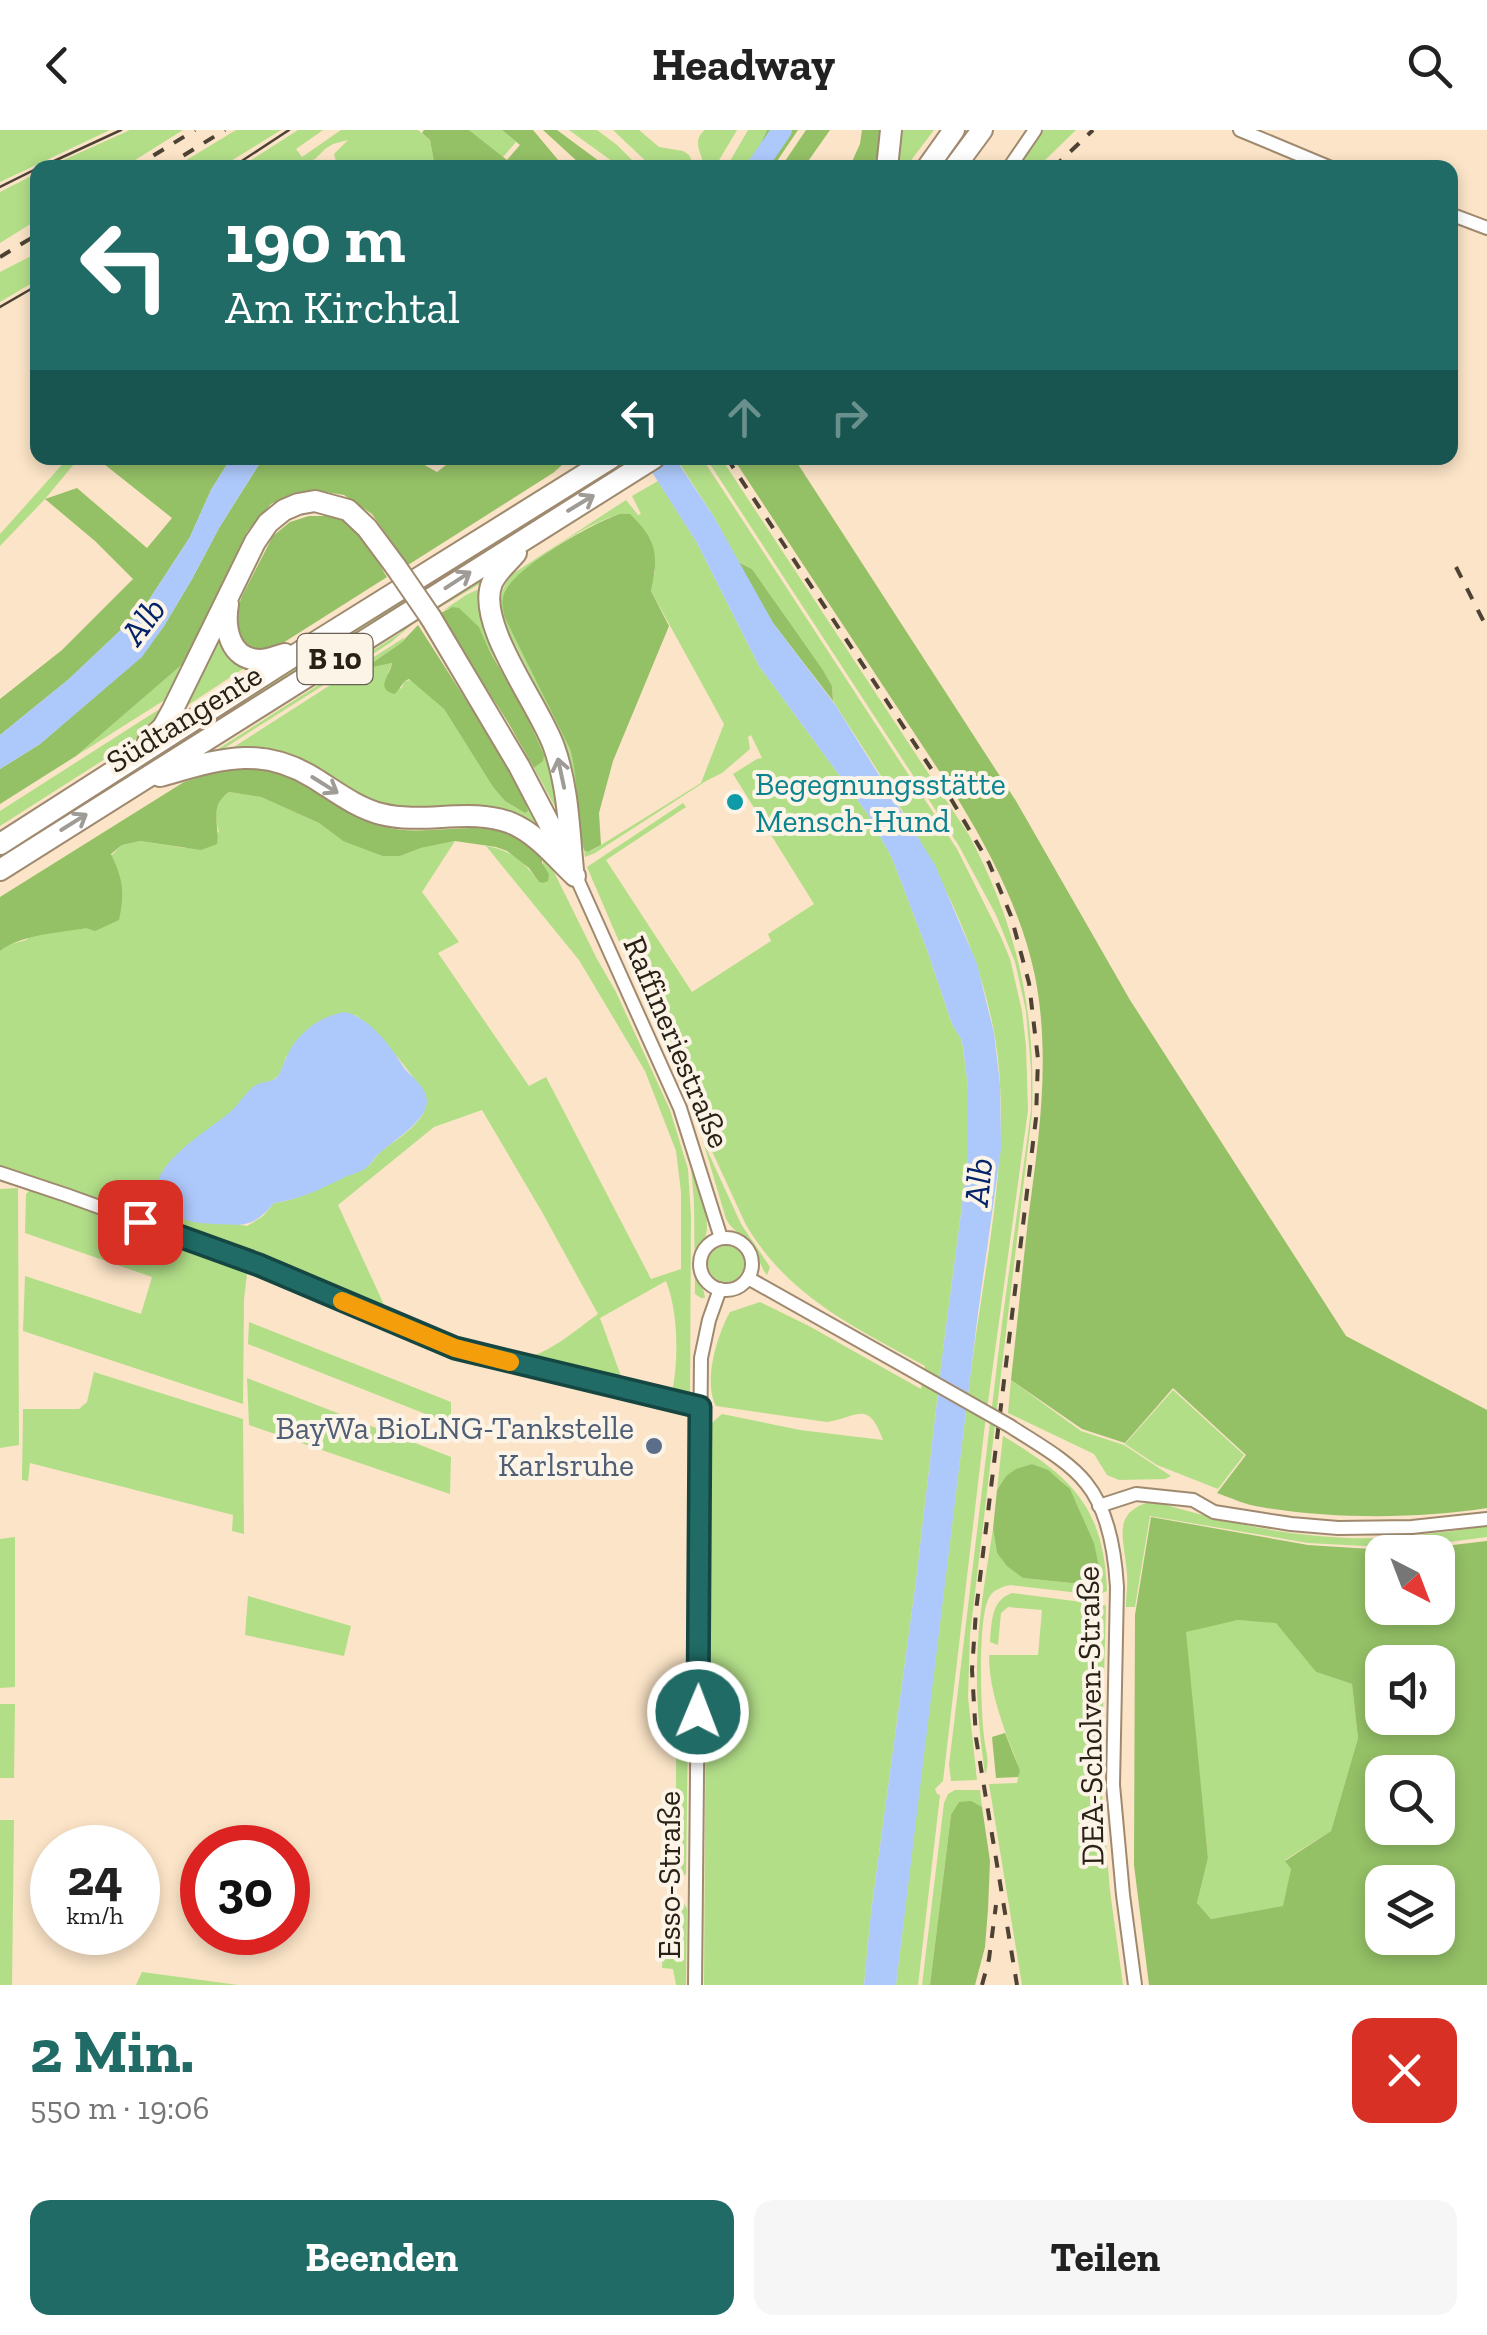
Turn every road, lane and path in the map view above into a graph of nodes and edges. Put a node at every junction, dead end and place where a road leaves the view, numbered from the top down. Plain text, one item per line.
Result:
1 (891, 130) edge
2 (954, 130) edge
3 (982, 130) edge
4 (1036, 130) edge
5 (1240, 130) edge
6 (888, 160) edge
7 (933, 160) edge
8 (960, 160) edge
9 (1015, 160) edge
10 (1312, 160) edge
11 (1458, 217) edge
12 (1487, 228) edge
13 (601, 465) edge
14 (644, 465) edge
15 (530, 534) junction
16 (237, 578) junction
17 (303, 650) junction
18 (133, 773) junction
19 (0, 844) edge
20 (0, 870) edge
21 (574, 873) junction
22 (0, 1174) edge
23 (722, 1238) junction
24 (748, 1278) junction
25 (720, 1289) junction
26 (700, 1407) junction
27 (1099, 1506) junction
28 (1487, 1518) edge
29 (695, 1985) edge
30 (1135, 1985) edge

1 - 6 highway
2 - 7 highway
3 - 8 highway
4 - 9 street
5 - 10 street
11 - 12 street
13 - 17 highway, Südtangente / B 10
15 -> 14 highway, Südtangente / B 10
18 -> 15 highway, Südtangente / B 10
21 -> 15 highway
16 - 17 highway
16 - 18 highway
16 - 21 highway, bridge
17 - 18 highway, Südtangente / B 10
18 - 19 highway, Südtangente / B 10
20 -> 18 highway, Südtangente / B 10
18 -> 21 highway
21 - 23 street, Raffineriestraße
22 - 26 street
23 - 24 street
23 - 25 street
24 - 25 street
24 - 27 street, DEA-Scholven-Straße, bridge
25 - 26 street, Esso-Straße
26 - 29 street, Esso-Straße
27 - 28 street
27 - 30 street, DEA-Scholven-Straße

